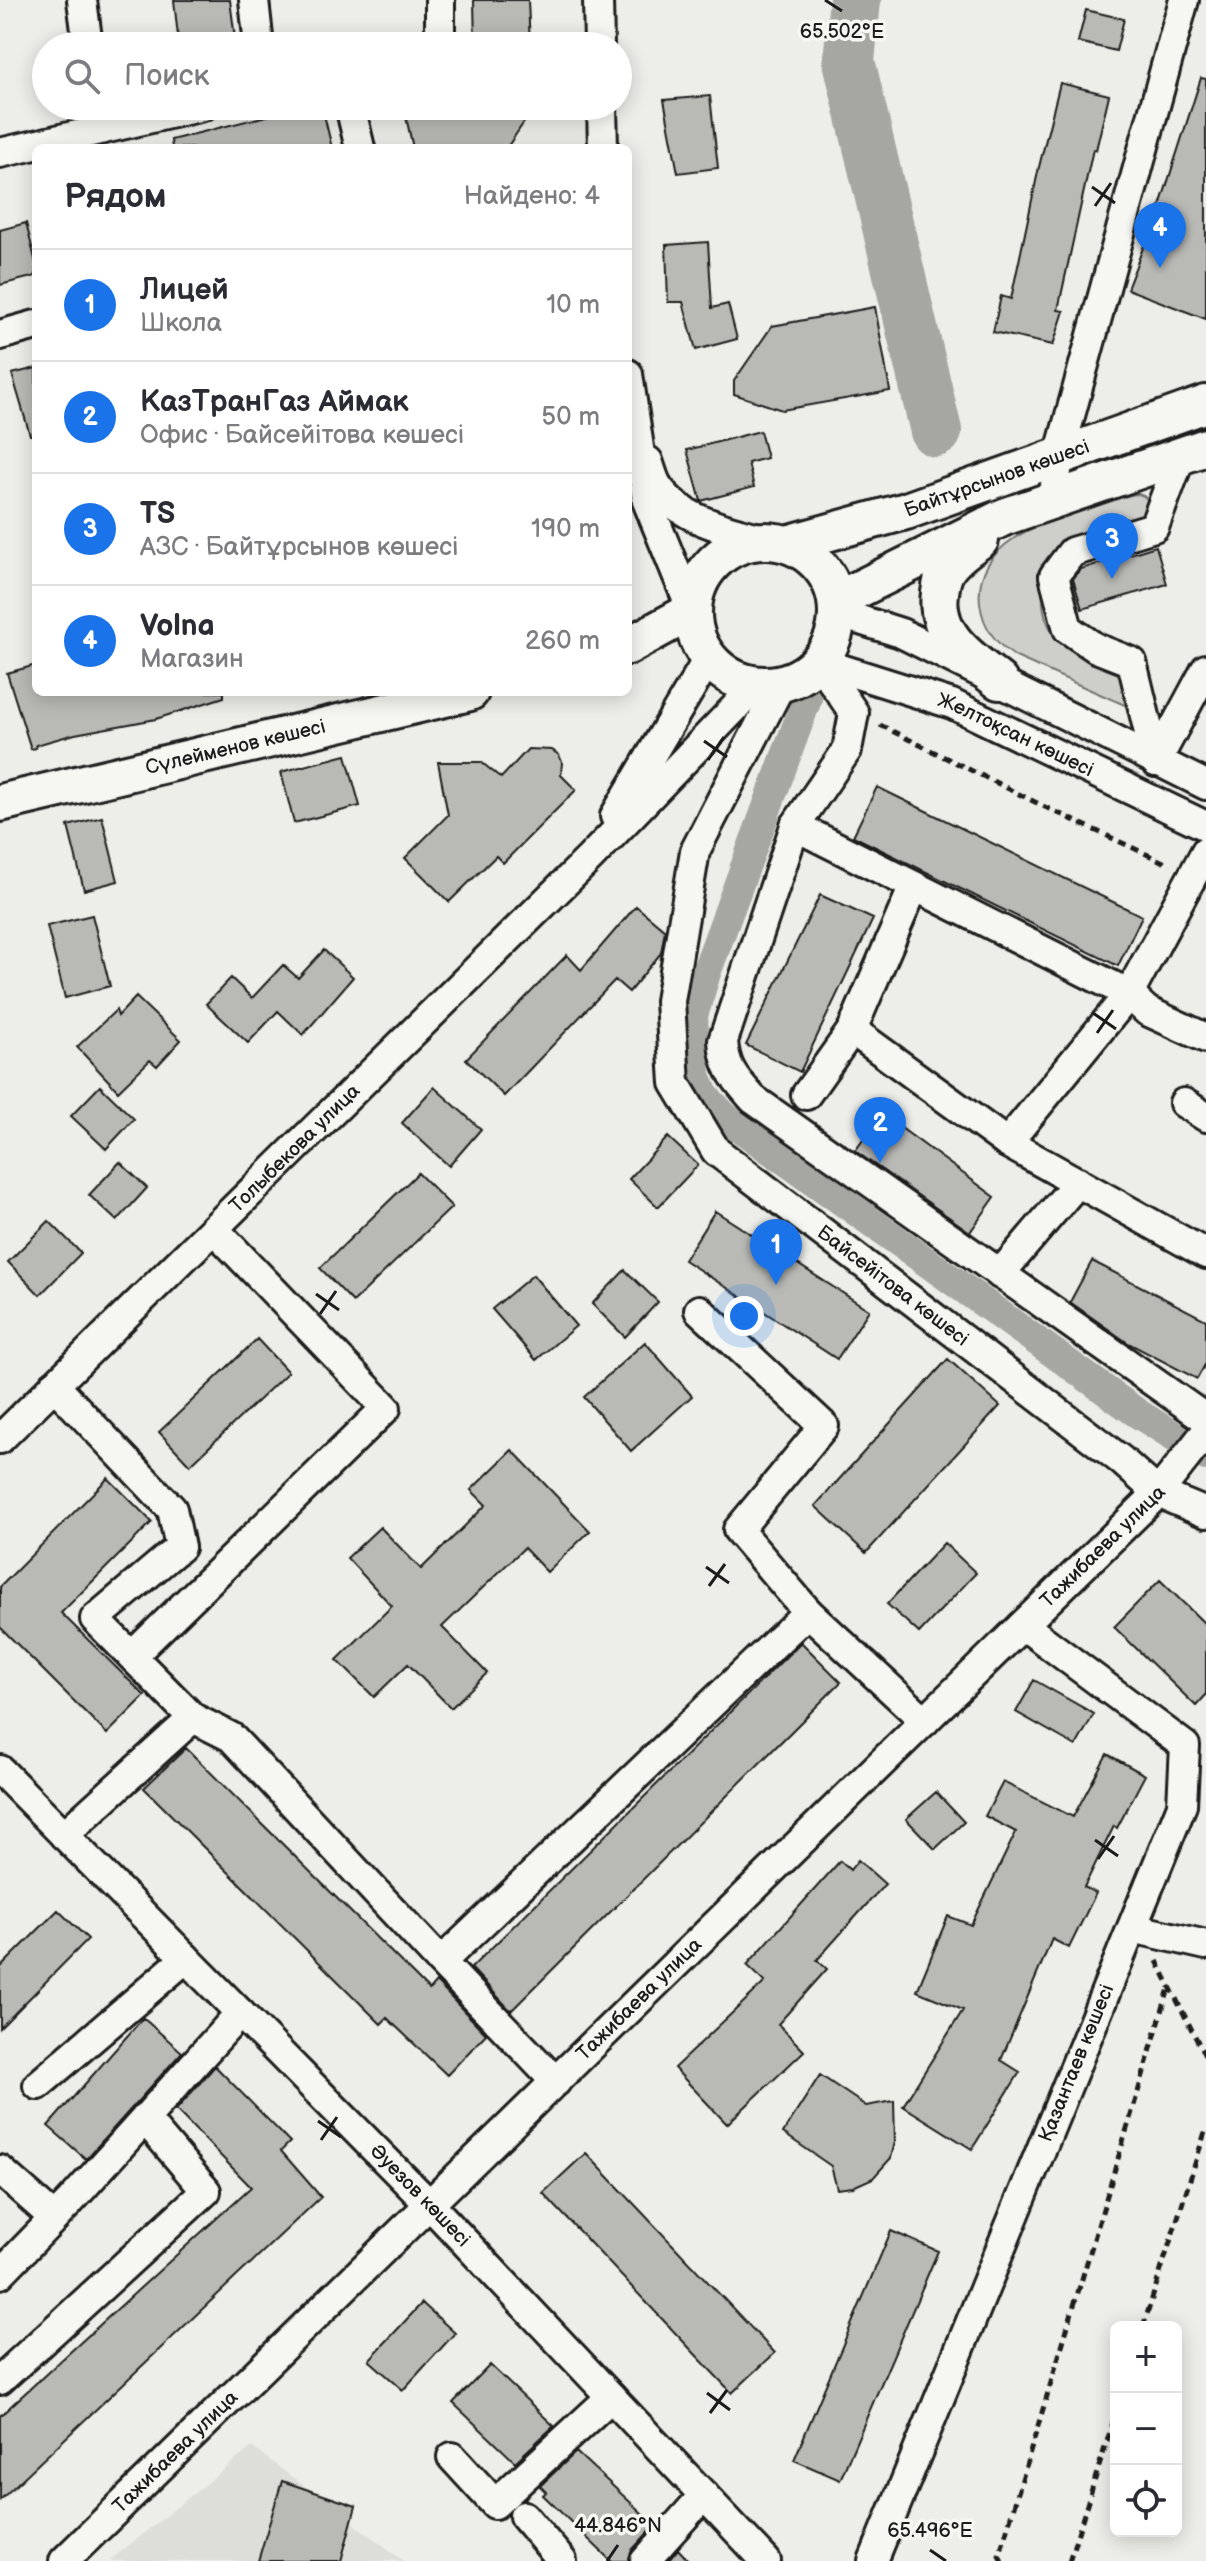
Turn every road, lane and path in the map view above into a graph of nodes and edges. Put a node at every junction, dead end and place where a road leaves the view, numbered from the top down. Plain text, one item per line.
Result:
1 (82, 0) edge
2 (254, 0) edge
3 (440, 0) edge
4 (598, 0) edge
5 (1184, 0) edge
6 (86, 32) edge
7 (257, 32) edge
8 (440, 32) edge
9 (599, 32) edge
10 (137, 120) edge
11 (353, 120) edge
12 (602, 120) edge
13 (100, 128) edge
14 (36, 144) edge
15 (359, 144) edge
16 (603, 144) edge
17 (32, 145) edge
18 (0, 153) edge
19 (32, 326) edge
20 (0, 335) edge
21 (632, 403) edge
22 (1206, 404) edge
23 (636, 432) junction
24 (1194, 451) edge
25 (1059, 456) junction
26 (1053, 500) junction
27 (1004, 517) junction
28 (777, 542) junction
29 (837, 607) junction
30 (692, 611) junction
31 (632, 644) edge
32 (708, 659) junction
33 (819, 662) junction
34 (1206, 669) edge
35 (999, 681) junction
36 (769, 685) junction
37 (453, 696) edge
38 (854, 713) junction
39 (1156, 762) junction
40 (1206, 785) edge
41 (0, 803) edge
42 (795, 826) junction
43 (1206, 826) edge
44 (590, 858) junction
45 (1200, 863) edge
46 (914, 886) junction
47 (1129, 994) junction
48 (852, 1030) junction
49 (1206, 1038) edge
50 (806, 1095) dead end
51 (1007, 1143) junction
52 (1078, 1182) junction
53 (214, 1229) junction
54 (1206, 1254) edge
55 (1000, 1274) junction
56 (699, 1310) dead end
57 (54, 1385) junction
58 (1206, 1419) edge
59 (1206, 1432) edge
60 (0, 1439) edge
61 (1158, 1493) junction
62 (1206, 1513) edge
63 (808, 1612) junction
64 (1023, 1625) junction
65 (132, 1656) junction
66 (193, 1718) junction
67 (925, 1721) junction
68 (0, 1770) edge
69 (64, 1835) junction
70 (1129, 1934) junction
71 (1206, 1945) edge
72 (186, 1958) junction
73 (441, 1962) junction
74 (1170, 1985) junction
75 (240, 2013) junction
76 (1206, 2058) edge
77 (556, 2082) junction
78 (38, 2085) dead end
79 (145, 2119) junction
80 (1206, 2129) edge
81 (3, 2178) edge
82 (430, 2205) junction
83 (54, 2218) junction
84 (0, 2274) edge
85 (1145, 2321) edge
86 (0, 2380) edge
87 (611, 2397) junction
88 (1110, 2432) edge
89 (452, 2457) dead end
90 (704, 2495) junction
91 (524, 2516) dead end
92 (64, 2561) edge
93 (562, 2561) edge
94 (645, 2561) edge
95 (766, 2561) edge
96 (873, 2561) edge
97 (1002, 2561) edge
98 (1069, 2561) edge

1 - 6 street
2 - 7 street
3 - 8 street
4 - 9 street
5 - 25 street
10 - 13 street
11 - 15 street
12 - 16 street
13 - 14 street
17 - 18 street
19 - 20 street
21 - 23 street
22 - 25 main road, Байтұрсынов көшесі
23 - 28 street
23 - 30 street
24 - 26 main road, Байтұрсынов көшесі
24 - 39 street
25 - 26 street
25 - 28 main road, Байтұрсынов көшесі
26 - 27 main road, Байтұрсынов көшесі
27 - 29 main road, Байтұрсынов көшесі
27 - 35 main road
28 - 29 main road
28 - 30 main road
29 - 33 main road
29 - 35 street, Желтоқсан көшесі
30 - 31 main road
30 - 32 main road
32 - 36 main road
32 - 44 street
33 - 36 main road
33 - 38 street
33 - 43 street, Желтоқсан көшесі
34 - 39 street
35 - 39 street, Желтоқсан көшесі
36 - 44 street
36 - 61 street, Байсейітова көшесі
37 - 41 main road, Сүлейменов көшесі
38 - 42 street
38 - 45 path
39 - 40 street, Желтоқсан көшесі
42 - 46 street
42 - 55 street
44 - 53 street, Толыбекова улица
45 - 47 street
46 - 47 street
46 - 48 street
47 - 49 street
47 - 51 street
48 - 50 street
48 - 51 street
51 - 52 street
52 - 54 street
52 - 55 street
53 - 57 street, Толыбекова улица
53 - 65 street
55 - 58 street
56 - 63 street
57 - 60 street, Толыбекова улица
57 - 65 street
59 - 61 street, Тажибаева улица
61 - 62 street, Байсейітова көшесі
61 - 64 street, Тажибаева улица
63 - 67 street
63 - 73 street
64 - 67 street, Тажибаева улица
64 - 70 street, Қазантаев көшесі
65 - 66 street
66 - 69 street
66 - 73 street
67 - 77 street, Тажибаева улица
68 - 69 street, Әуезов көшесі
69 - 72 street, Әуезов көшесі
70 - 71 street
70 - 74 path
70 - 96 street, Қазантаев көшесі
72 - 75 street, Әуезов көшесі
72 - 78 street
73 - 77 street
74 - 76 path
74 - 97 path
75 - 79 street
75 - 82 street, Әуезов көшесі
77 - 82 street, Тажибаева улица
79 - 83 street
79 - 86 street
80 - 85 path
81 - 83 street
82 - 87 street, Әуезов көшесі
82 - 92 street, Тажибаева улица
83 - 84 street
87 - 89 street
87 - 90 street, Әуезов көшесі
88 - 98 path
90 - 94 street
90 - 95 street, Әуезов көшесі
91 - 93 street

